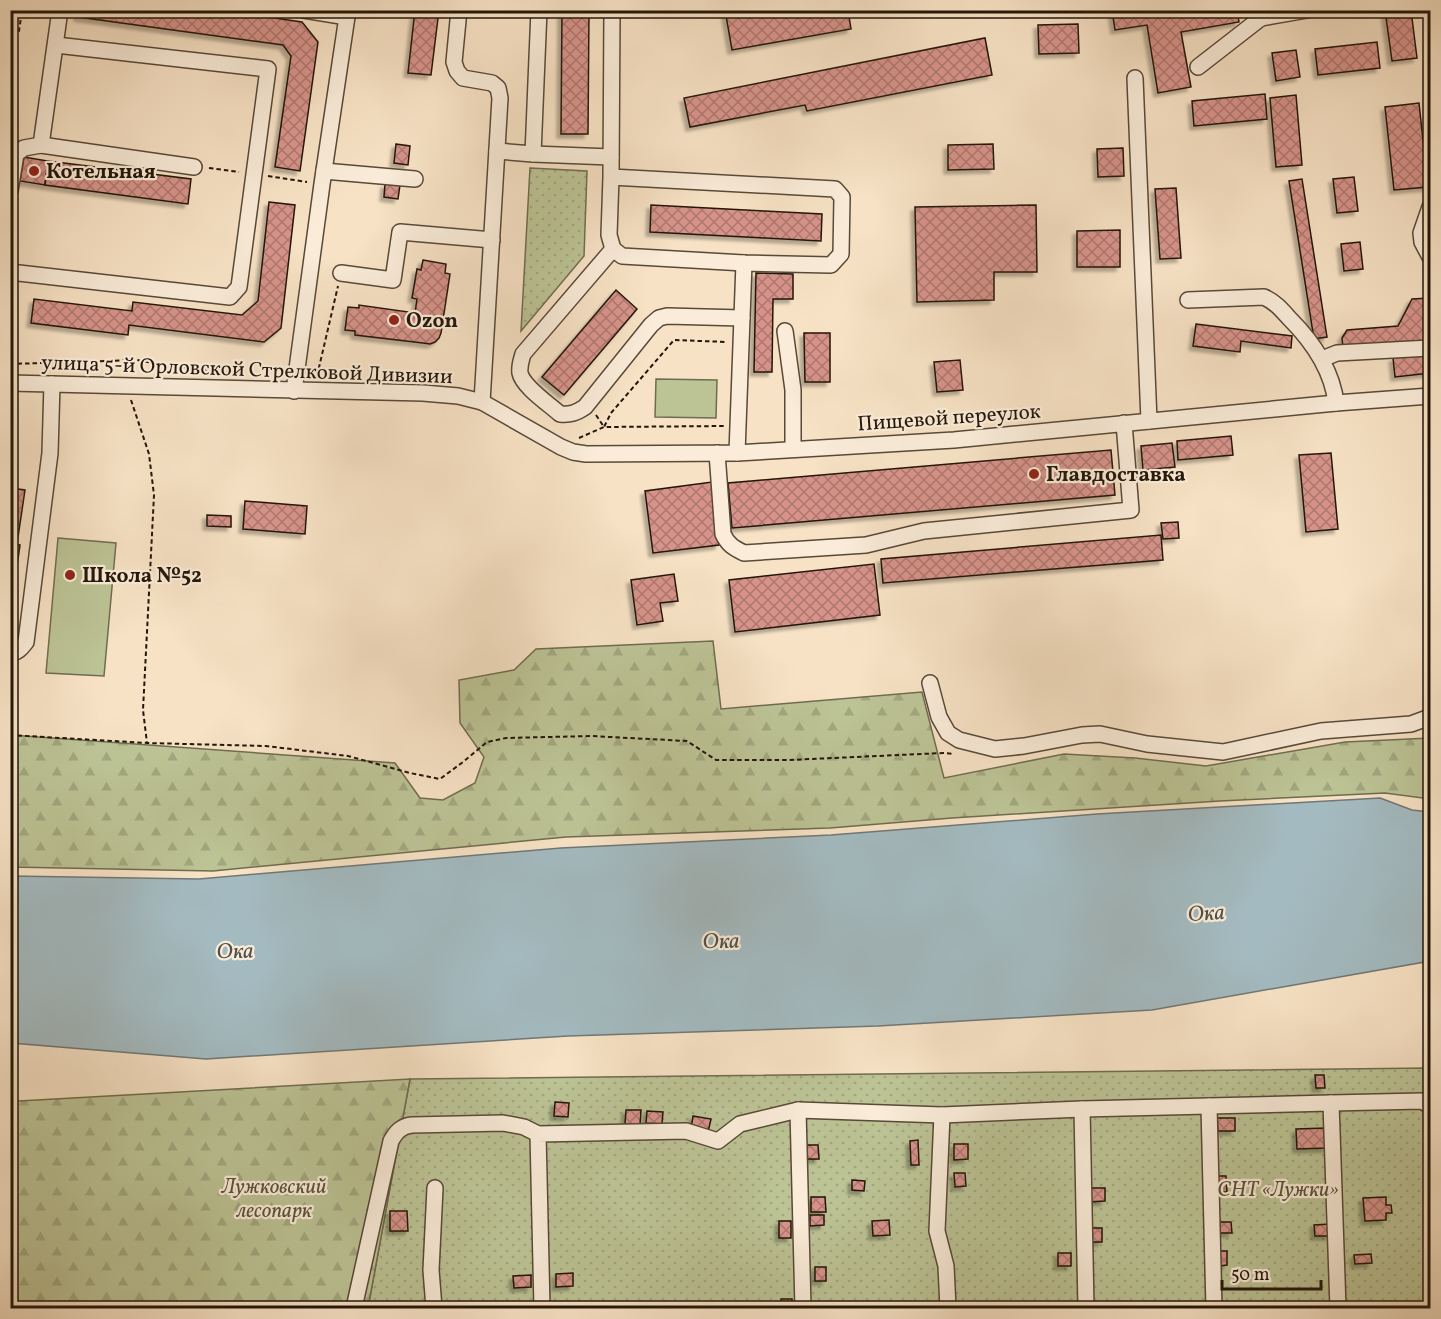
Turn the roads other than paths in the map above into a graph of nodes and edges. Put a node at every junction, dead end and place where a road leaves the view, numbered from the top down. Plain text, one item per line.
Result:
1 (60, 10) edge
2 (304, 10) edge
3 (459, 10) edge
4 (539, 10) edge
5 (612, 10) edge
6 (1307, 10) edge
7 (348, 14) edge
8 (1258, 14) edge
9 (56, 45) junction
10 (1197, 67) dead end
11 (1135, 78) dead end
12 (41, 145) junction
13 (498, 151) junction
14 (13, 153) edge
15 (532, 154) junction
16 (611, 157) junction
17 (194, 167) dead end
18 (324, 171) junction
19 (611, 177) junction
20 (415, 179) dead end
21 (10, 191) edge
22 (1431, 207) edge
23 (492, 240) junction
24 (613, 249) junction
25 (1431, 257) edge
26 (744, 263) junction
27 (10, 272) edge
28 (341, 273) road end
29 (1188, 300) dead end
30 (742, 318) junction
31 (785, 331) dead end
32 (1431, 348) edge
33 (1322, 359) junction
34 (10, 383) edge
35 (52, 384) junction
36 (294, 391) junction
37 (1431, 396) edge
38 (482, 402) junction
39 (1336, 403) junction
40 (1149, 421) junction
41 (1124, 423) junction
42 (793, 449) junction
43 (717, 453) junction
44 (737, 453) junction
45 (10, 653) edge
46 (930, 683) dead end
47 (1431, 717) edge
48 (1330, 1102) junction
49 (1209, 1106) junction
50 (1431, 1106) edge
51 (1082, 1109) junction
52 (798, 1110) junction
53 (942, 1115) junction
54 (538, 1134) junction
55 (435, 1188) dead end
56 (354, 1308) edge
57 (434, 1308) edge
58 (542, 1308) edge
59 (803, 1308) edge
60 (948, 1308) edge
61 (1086, 1308) edge
62 (1214, 1308) edge
63 (1338, 1308) edge

1 - 9 street
2 - 7 street
3 - 13 street
4 - 15 street
5 - 16 street
6 - 8 street
7 - 18 street
8 - 10 street
9 - 12 street
9 - 27 street
11 - 40 street
12 - 14 street
12 - 17 street
13 - 15 street
13 - 23 street
14 - 21 street
15 - 16 street
16 - 19 street
18 - 20 street
18 - 36 street
19 - 24 street
19 - 26 street
22 - 25 street
23 - 28 street
23 - 38 street
24 - 26 street
24 - 30 street
26 - 30 street
29 - 33 street
30 - 44 street
31 - 42 street
32 - 33 street
33 - 39 street
34 - 35 street, улица 5-й Орловской Стрелковой Дивизии
35 - 36 street, улица 5-й Орловской Стрелковой Дивизии
35 - 45 street
36 - 38 street, улица 5-й Орловской Стрелковой Дивизии
37 - 39 street, Пищевой переулок
38 - 43 street, Пищевой переулок
39 - 40 street, Пищевой переулок
40 - 41 street, Пищевой переулок
41 - 42 street, Пищевой переулок
41 - 43 street
42 - 44 street, Пищевой переулок
43 - 44 street, Пищевой переулок
46 - 47 street
48 - 49 street
48 - 50 street
48 - 63 street
49 - 51 street
49 - 62 street
51 - 53 street
51 - 61 street
52 - 53 street
52 - 54 street
52 - 59 street
53 - 60 street
54 - 56 street
54 - 58 street
55 - 57 street

